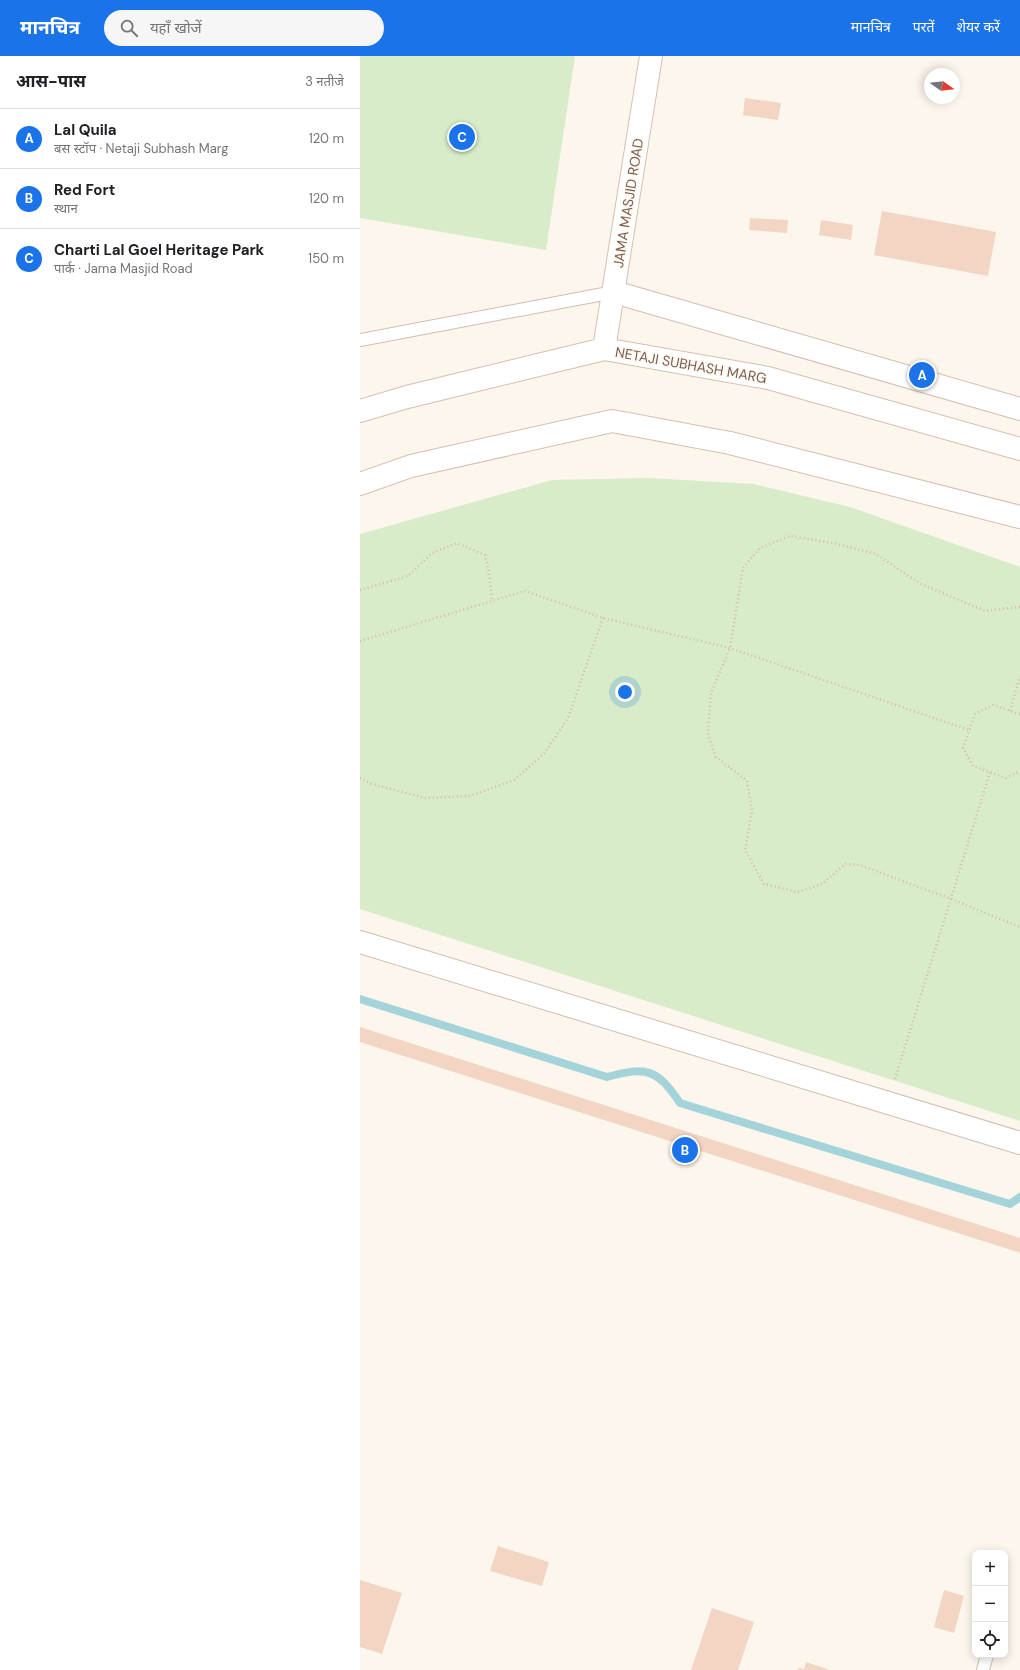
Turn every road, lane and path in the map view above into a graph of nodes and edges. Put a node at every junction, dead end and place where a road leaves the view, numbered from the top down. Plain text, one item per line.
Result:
1 (652, 56) edge
2 (614, 292) junction
3 (360, 340) edge
4 (604, 349) junction
5 (1020, 409) edge
6 (360, 411) edge
7 (1020, 449) edge
8 (360, 484) edge
9 (1020, 517) edge
10 (360, 590) edge
11 (492, 601) junction
12 (1020, 607) edge
13 (603, 618) junction
14 (360, 640) edge
15 (730, 648) junction
16 (1020, 676) edge
17 (1010, 711) junction
18 (1020, 714) edge
19 (969, 730) junction
20 (1020, 771) edge
21 (990, 772) junction
22 (360, 778) edge
23 (951, 899) junction
24 (1020, 927) edge
25 (360, 942) edge
26 (888, 1102) junction
27 (1020, 1143) edge
28 (986, 1658) edge
29 (983, 1670) edge

1 - 2 street, JAMA MASJID ROAD
2 - 3 lane
2 - 4 street, JAMA MASJID ROAD
2 - 5 street
4 - 6 street, NETAJI SUBHASH MARG
4 - 7 street, NETAJI SUBHASH MARG
8 - 9 street
10 - 11 path
11 - 13 path
11 - 14 path
12 - 15 path
13 - 15 path
13 - 22 path
15 - 19 path
15 - 23 path
16 - 17 path
17 - 18 path
17 - 19 path
19 - 21 path
20 - 21 path
21 - 23 path
23 - 24 path
23 - 26 path
25 - 26 street
26 - 27 street
28 - 29 lane

